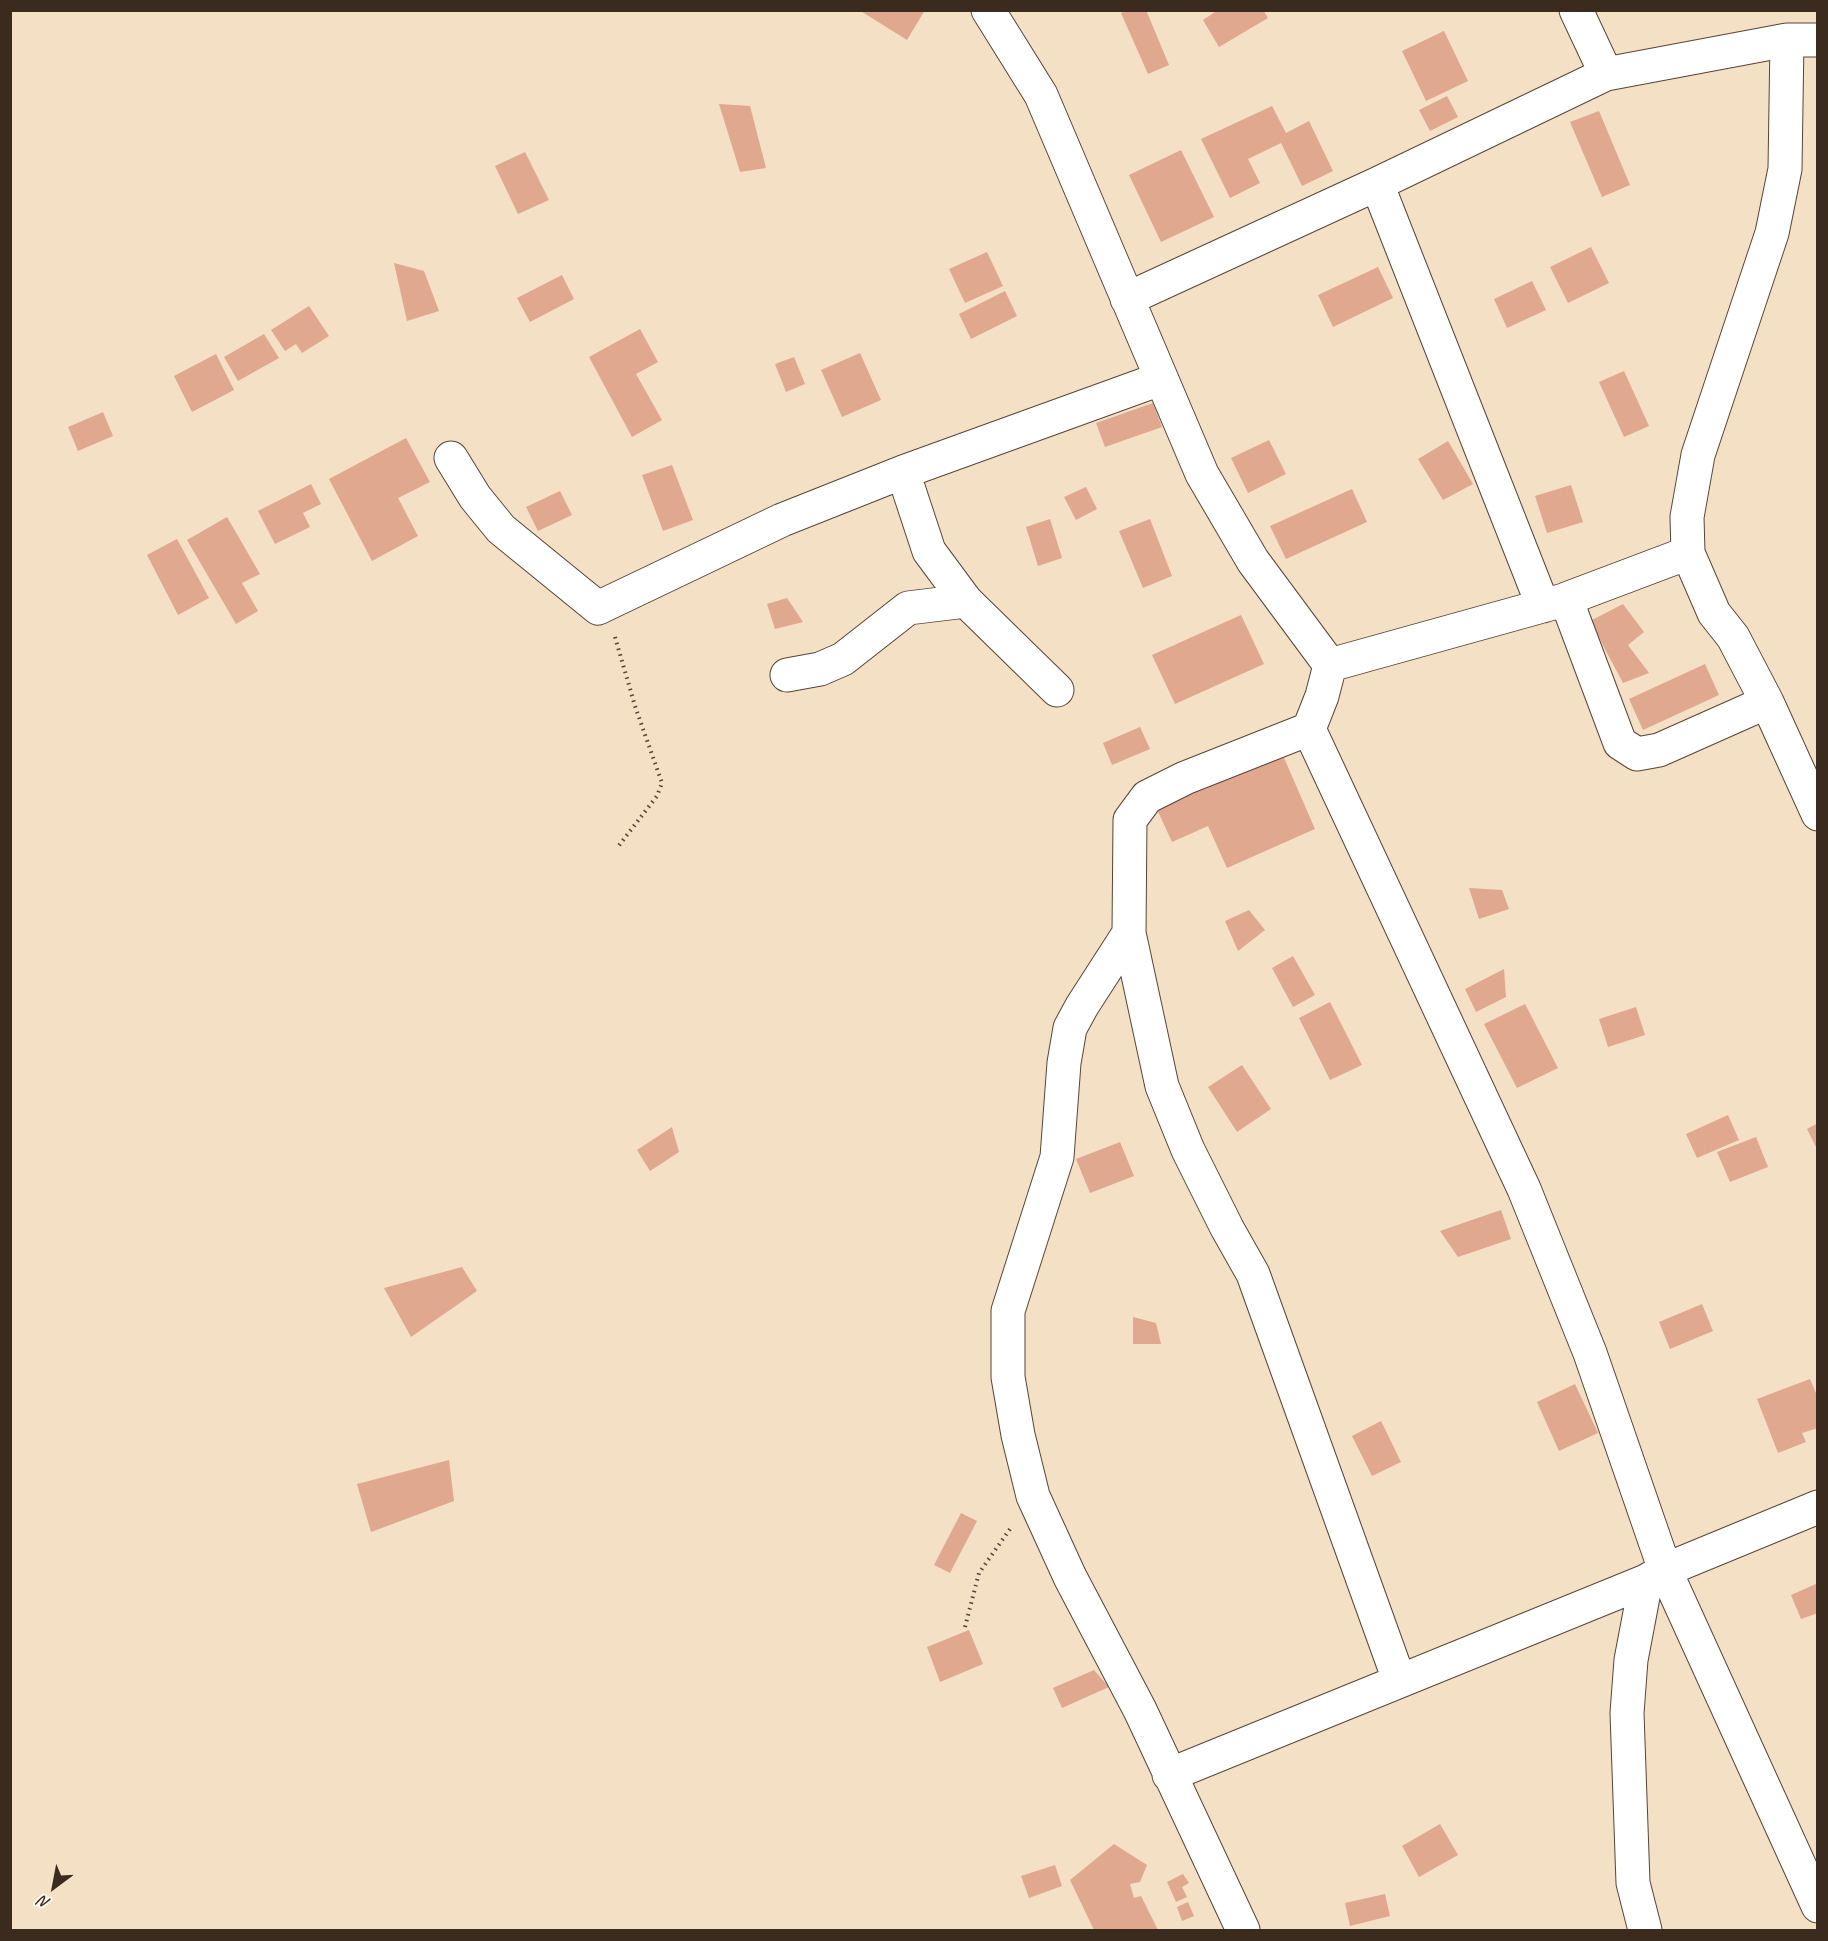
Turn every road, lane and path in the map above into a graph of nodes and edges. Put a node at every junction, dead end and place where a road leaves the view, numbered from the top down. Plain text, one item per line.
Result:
1 (988, 10) edge
2 (1576, 10) edge
3 (1802, 40) edge
4 (1606, 74) junction
5 (1377, 184) junction
6 (1127, 299) junction
7 (1160, 379) junction
8 (451, 458) dead end
9 (903, 472) junction
10 (1688, 553) junction
11 (966, 601) junction
12 (1554, 602) junction
13 (598, 608) junction
14 (1330, 665) junction
15 (787, 675) dead end
16 (1057, 690) dead end
17 (1767, 702) junction
18 (1309, 729) junction
19 (1818, 814) edge
20 (617, 849) dead end
21 (1129, 933) junction
22 (1034, 1496) junction
23 (1818, 1507) edge
24 (1655, 1575) junction
25 (965, 1627) dead end
26 (1399, 1680) junction
27 (1169, 1775) junction
28 (1818, 1906) edge
29 (1243, 1930) edge
30 (1645, 1930) edge

1 - 6 street
2 - 4 street
3 - 4 street
3 - 10 street
4 - 5 street
5 - 6 street
5 - 12 street
6 - 7 street
7 - 9 street
7 - 14 street
8 - 13 street
9 - 11 street
9 - 13 street
10 - 12 street
10 - 17 street
11 - 15 street
11 - 16 street
12 - 14 street
12 - 17 street
13 - 20 path
14 - 18 street
17 - 19 street
18 - 21 street
18 - 24 street
21 - 22 street
21 - 26 street
22 - 25 path
22 - 27 street
23 - 24 street
24 - 26 street
24 - 28 street
24 - 30 street
26 - 27 street
27 - 29 street

